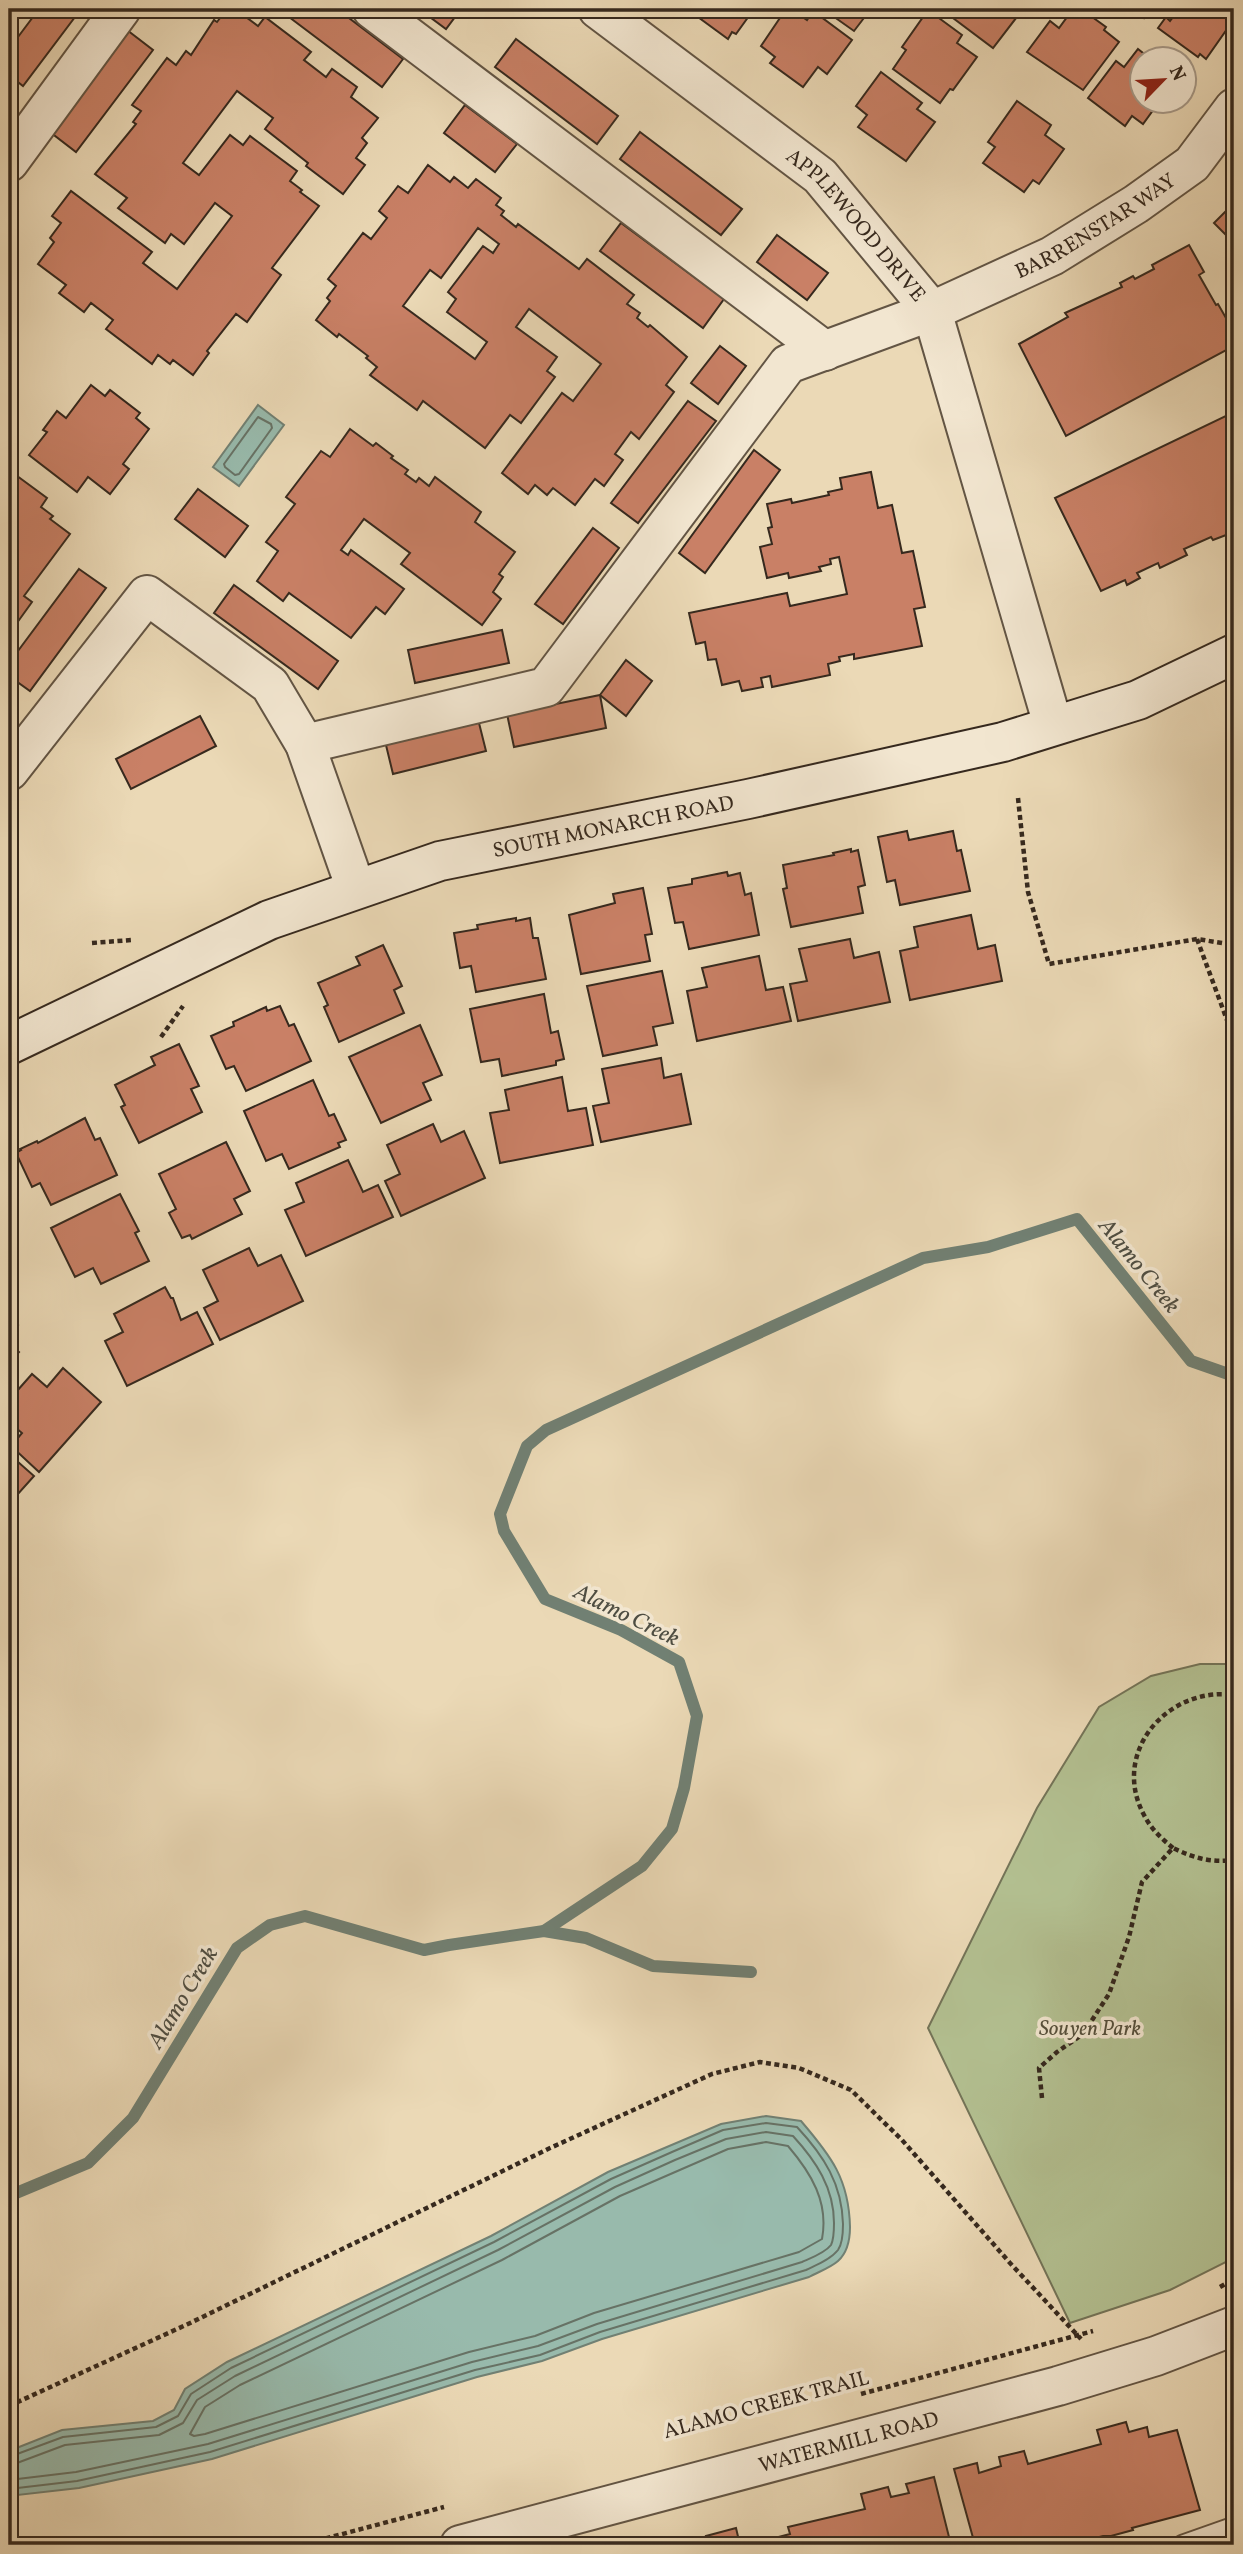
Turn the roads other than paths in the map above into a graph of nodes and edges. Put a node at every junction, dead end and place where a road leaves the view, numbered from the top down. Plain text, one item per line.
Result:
1 (121, 9) edge
2 (372, 9) edge
3 (598, 9) edge
4 (1234, 108) edge
5 (9, 162) edge
6 (932, 311) junction
7 (825, 351) junction
8 (1234, 654) edge
9 (1052, 725) junction
10 (305, 744) junction
11 (9, 771) edge
12 (356, 889) junction
13 (9, 1045) edge
14 (1234, 2326) edge
15 (1234, 2527) edge
16 (1195, 2544) edge
17 (460, 2545) edge

1 - 5 street
2 - 7 street
3 - 6 street, APPLEWOOD DRIVE
4 - 6 street, BARRENSTAR WAY
6 - 7 street, BARRENSTAR WAY
6 - 9 street, APPLEWOOD DRIVE
7 - 10 street, BARRENSTAR WAY
8 - 9 street, SOUTH MONARCH ROAD
9 - 12 street, SOUTH MONARCH ROAD
10 - 11 street
10 - 12 street
12 - 13 street, SOUTH MONARCH ROAD
14 - 17 street, WATERMILL ROAD
15 - 16 lane

